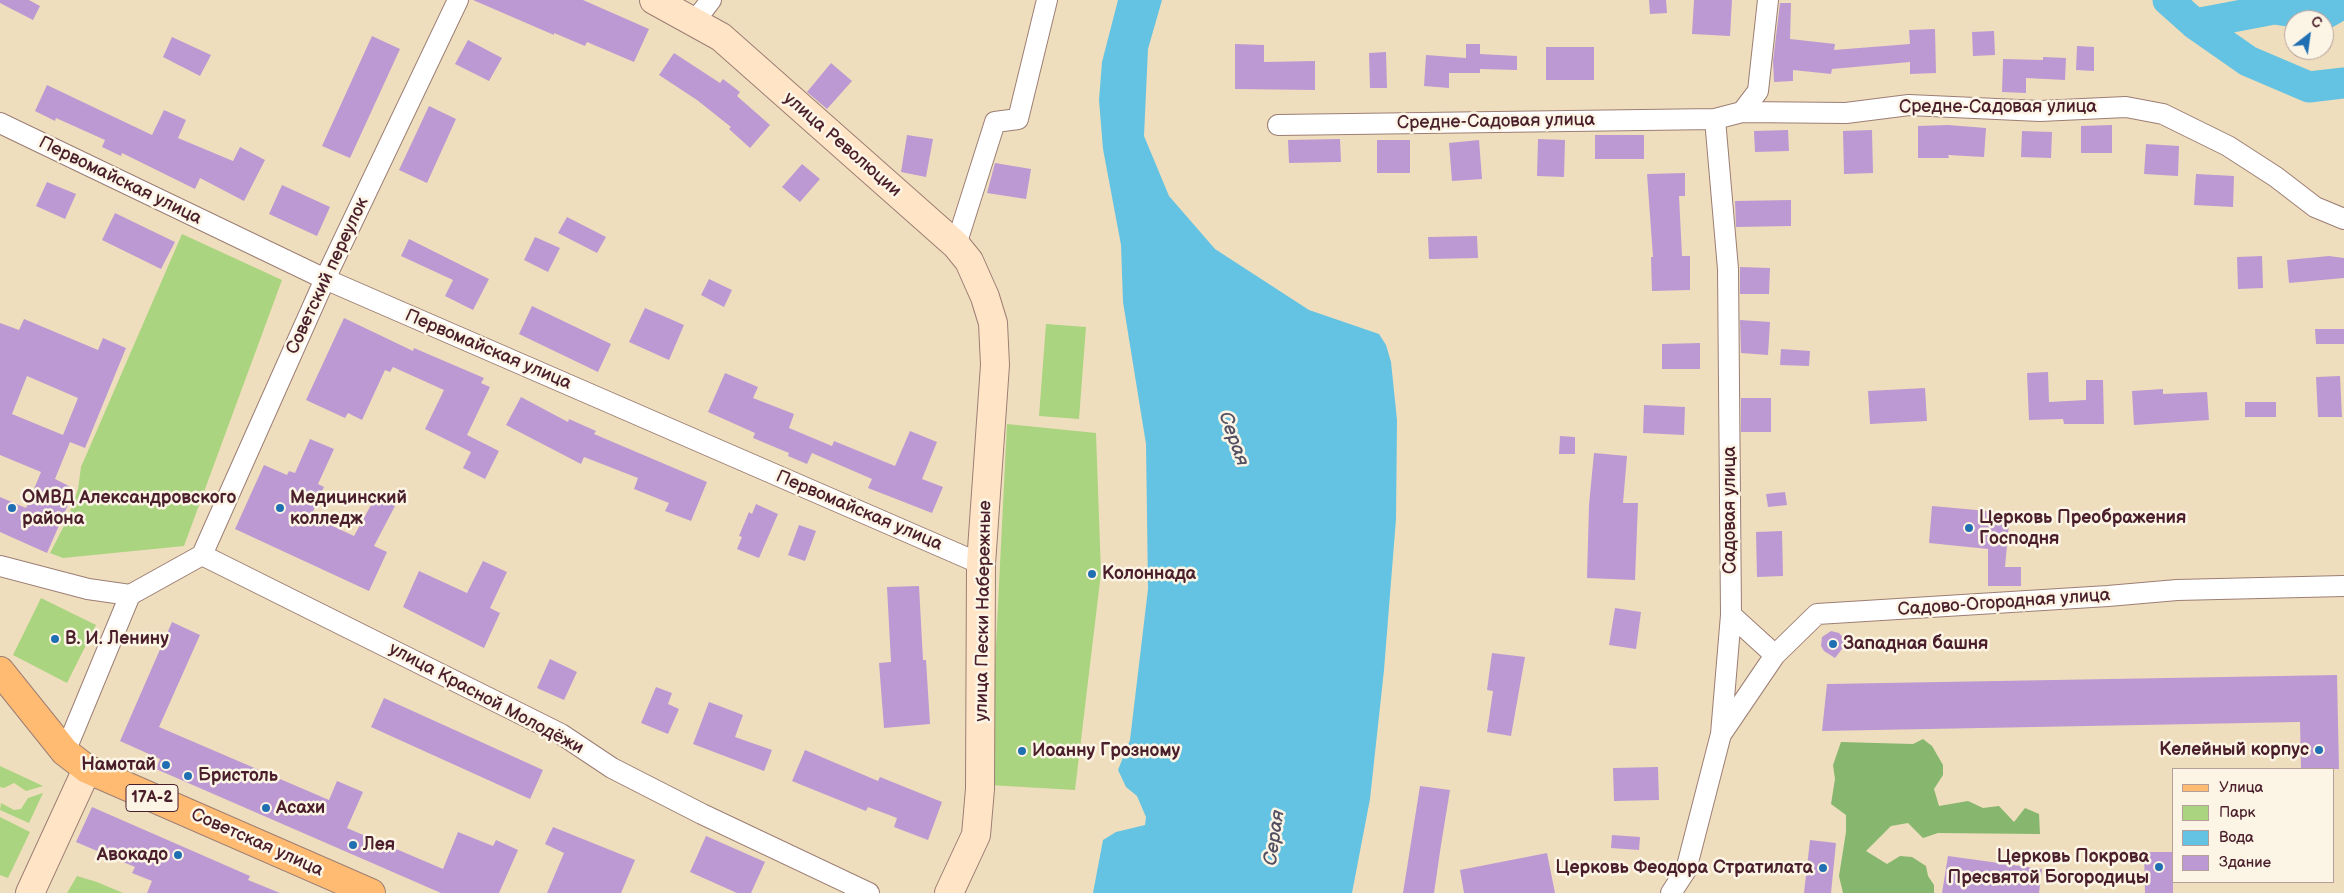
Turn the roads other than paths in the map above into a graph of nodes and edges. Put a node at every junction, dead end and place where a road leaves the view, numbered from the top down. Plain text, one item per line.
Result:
1 (458, 0) edge
2 (654, 0) edge
3 (712, 0) edge
4 (1047, 0) edge
5 (1768, 0) edge
6 (694, 22) junction
7 (1742, 112) junction
8 (1714, 119) junction
9 (0, 123) edge
10 (1278, 125) dead end
11 (2344, 219) edge
12 (956, 245) junction
13 (325, 279) junction
14 (993, 323) joint
15 (202, 555) junction
16 (981, 564) junction
17 (0, 566) edge
18 (2344, 586) edge
19 (130, 595) junction
20 (1731, 615) junction
21 (1775, 655) junction
22 (0, 671) edge
23 (1721, 734) junction
24 (65, 752) junction
25 (87, 769) junction
26 (30, 893) edge
27 (371, 893) edge
28 (869, 893) edge
29 (948, 893) edge
30 (1671, 893) edge

1 - 13 street, Советский переулок
2 - 6 main road, улица Революции
3 - 6 street
4 - 12 street
5 - 7 street
6 - 12 main road, улица Революции
7 - 8 street, Средне-Садовая улица
7 - 11 street, Средне-Садовая улица
8 - 10 street, Средне-Садовая улица
8 - 20 street, Садовая улица
9 - 13 street, Первомайская улица
12 - 14 main road, улица Революции
13 - 15 street, Советский переулок
13 - 16 street, Первомайская улица
14 - 16 main road, улица Пески Набережные
15 - 19 street
15 - 28 street, улица Красной Молодёжи
16 - 29 main road, улица Пески Набережные
17 - 19 street
18 - 21 street, Садово-Огородная улица
19 - 24 street
20 - 21 street
20 - 23 street, Садовая улица
21 - 23 street, Садово-Огородная улица
22 - 24 main road, 17А-2
23 - 30 street, Садовая улица
24 - 25 main road, Советская улица / 17А-2
25 - 26 main road
25 - 27 main road, Советская улица / 17А-2

